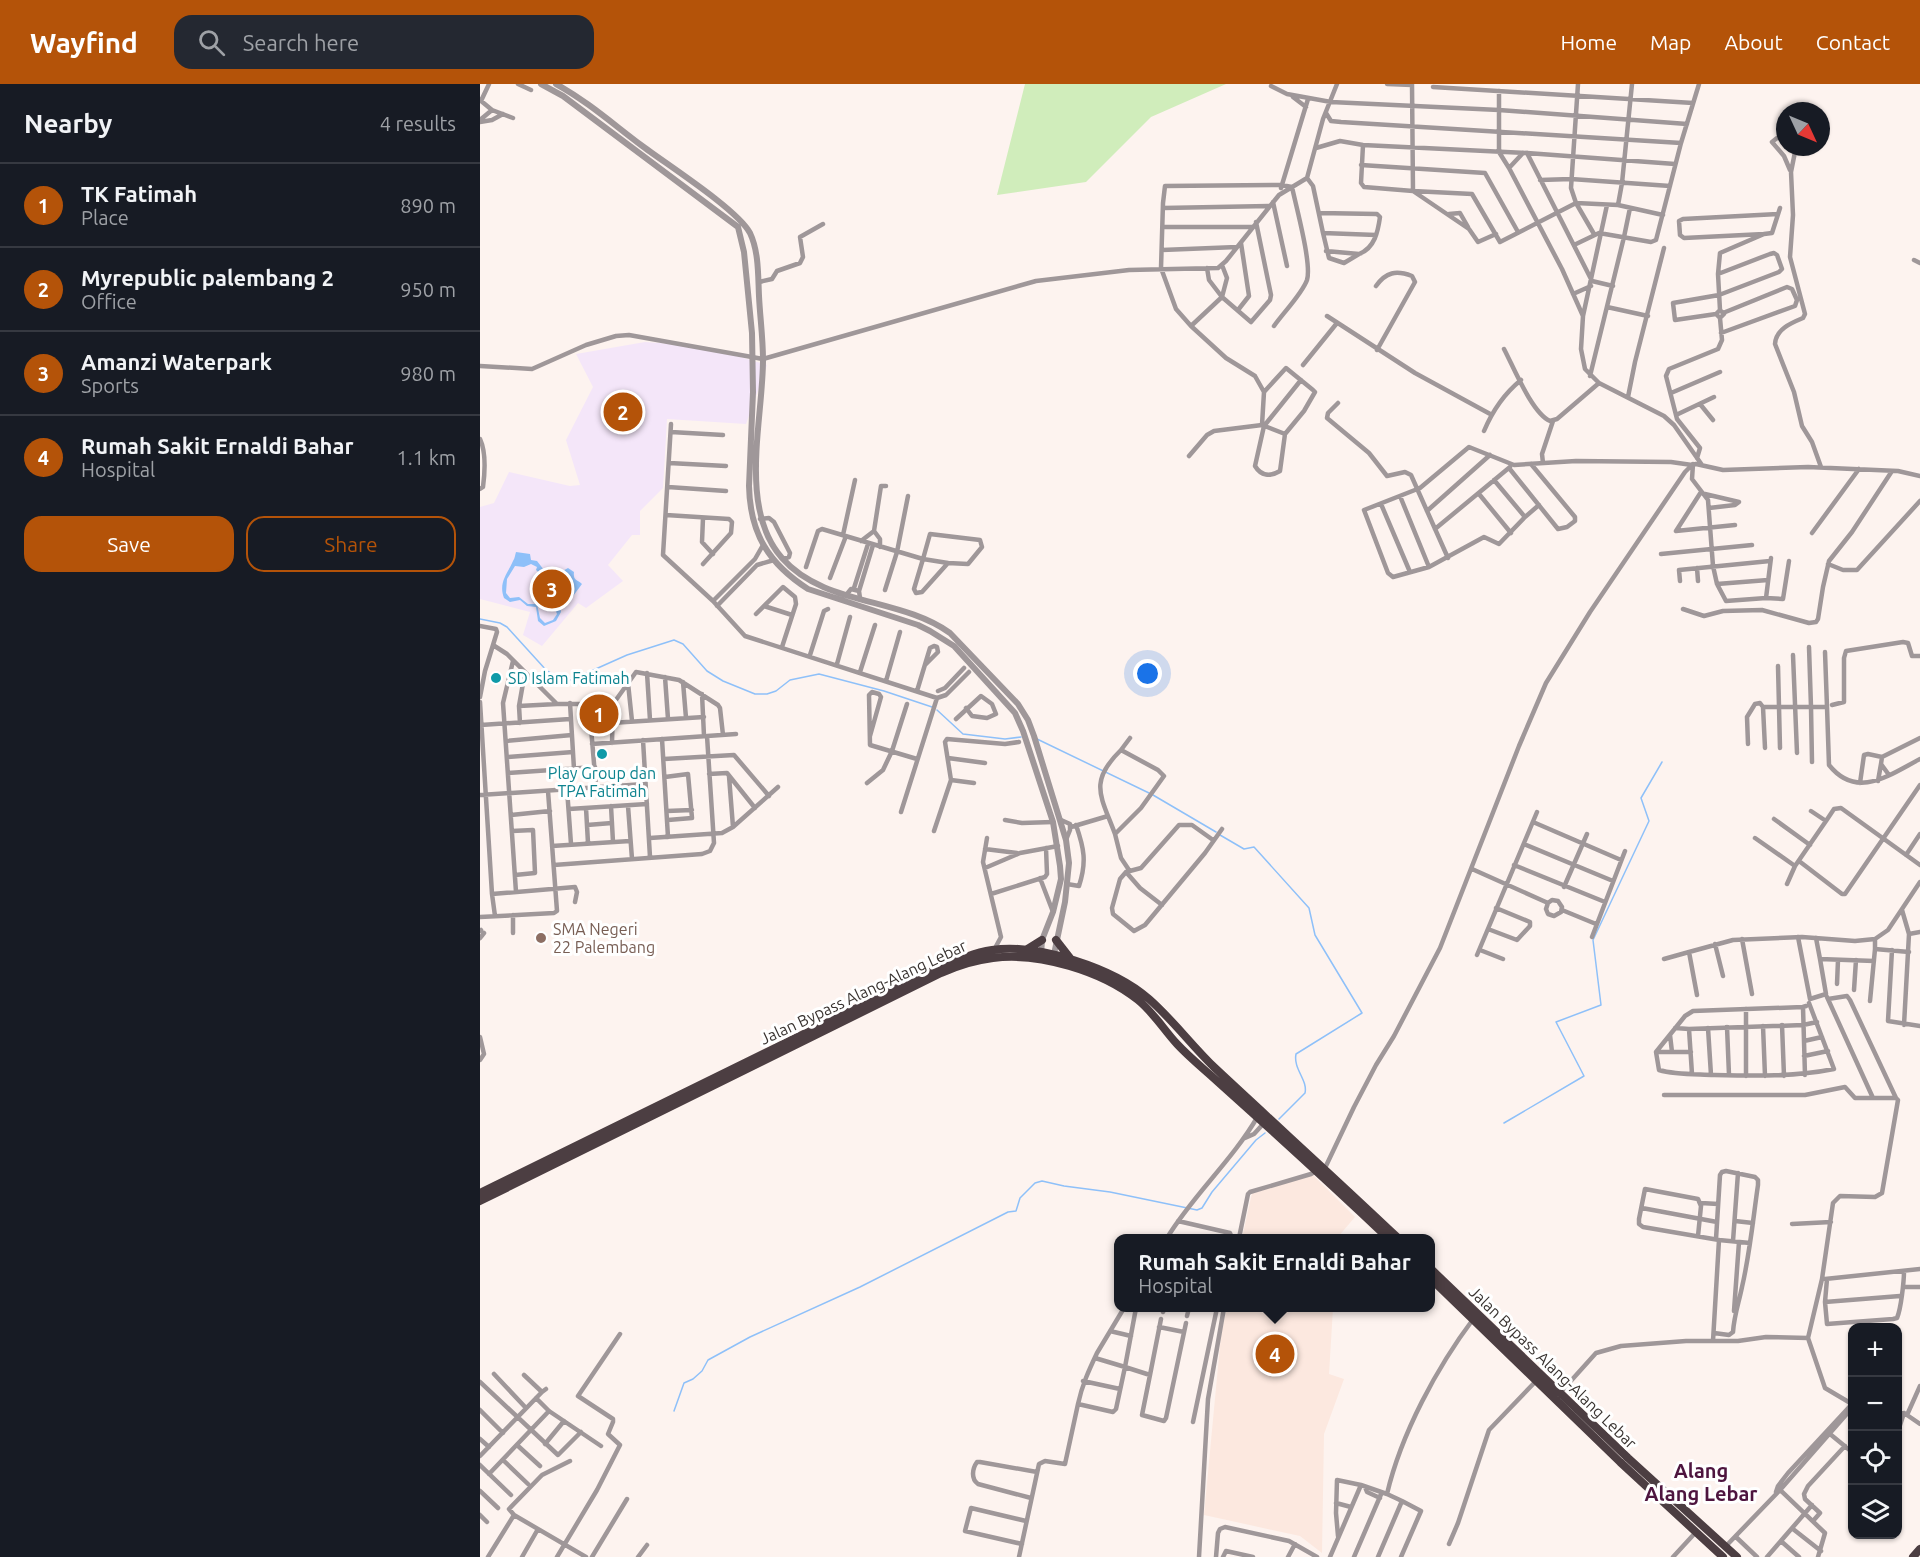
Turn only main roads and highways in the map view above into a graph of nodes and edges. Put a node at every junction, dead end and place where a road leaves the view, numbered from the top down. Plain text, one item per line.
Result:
1 (1044, 938) road end
2 (1057, 938) road end
3 (1026, 950) junction
4 (1041, 955) junction
5 (1054, 958) junction
6 (1077, 962) junction
7 (1271, 1124) junction
8 (546, 1165) junction
9 (1320, 1169) junction
10 (480, 1193) edge
11 (480, 1201) edge
12 (1383, 1234) edge
13 (1392, 1234) edge
14 (1435, 1273) edge
15 (1435, 1282) edge
16 (1476, 1316) junction
17 (1920, 1549) edge
18 (1723, 1557) edge
19 (1737, 1557) edge
20 (1913, 1557) edge

1 - 3 highway
2 - 6 highway
3 - 4 highway, Jalan Bypass Alang-Alang Lebar
3 - 8 highway, Jalan Bypass Alang-Alang Lebar
4 - 5 highway, Jalan Bypass Alang-Alang Lebar
4 - 8 highway, Jalan Bypass Alang-Alang Lebar
5 - 6 highway, Jalan Bypass Alang-Alang Lebar
5 - 7 highway, Jalan Bypass Alang-Alang Lebar
6 - 7 highway, Jalan Bypass Alang-Alang Lebar
7 - 9 highway, Jalan Bypass Alang-Alang Lebar
8 - 10 highway, Jalan Bypass Alang-Alang Lebar
8 - 11 highway, Jalan Bypass Alang-Alang Lebar
9 - 12 highway, Jalan Bypass Alang-Alang Lebar
9 - 13 highway, Jalan Bypass Alang-Alang Lebar
14 - 16 highway, Jalan Bypass Alang-Alang Lebar
15 - 16 highway, Jalan Bypass Alang-Alang Lebar
16 - 18 highway, Jalan Bypass Alang-Alang Lebar
16 - 19 highway, Jalan Bypass Alang-Alang Lebar
17 - 20 highway

